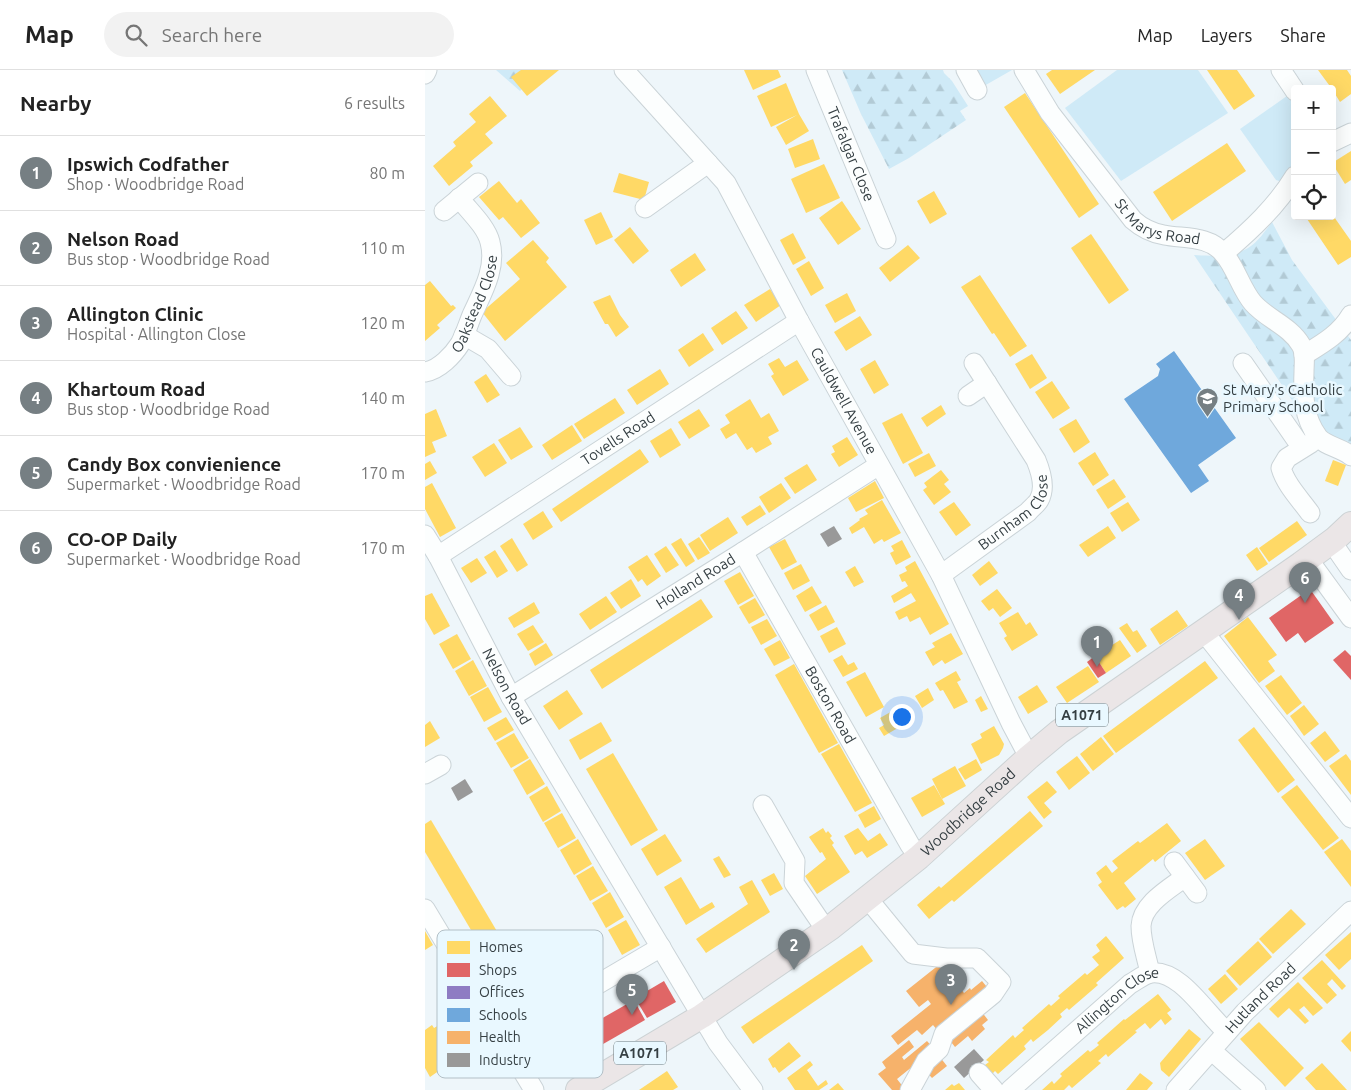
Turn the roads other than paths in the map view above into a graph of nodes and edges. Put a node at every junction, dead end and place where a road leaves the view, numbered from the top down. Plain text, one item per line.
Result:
1 (427, 70) edge
2 (624, 70) edge
3 (816, 70) edge
4 (966, 70) edge
5 (1023, 70) edge
6 (1281, 70) edge
7 (425, 74) edge
8 (1291, 85) edge
9 (977, 90) dead end
10 (1351, 133) edge
11 (1336, 140) edge
12 (708, 163) junction
13 (1291, 182) edge
14 (478, 183) dead end
15 (459, 198) junction
16 (645, 208) dead end
17 (444, 211) dead end
18 (886, 239) dead end
19 (1224, 253) junction
20 (1351, 315) edge
21 (799, 321) junction
22 (464, 335) junction
23 (1305, 355) junction
24 (975, 363) dead end
25 (1243, 363) dead end
26 (425, 372) edge
27 (511, 376) dead end
28 (987, 383) junction
29 (968, 396) dead end
30 (1319, 438) junction
31 (1302, 448) junction
32 (1351, 456) edge
33 (879, 465) junction
34 (1310, 513) dead end
35 (1351, 524) edge
36 (425, 535) edge
37 (1331, 541) junction
38 (743, 552) junction
39 (438, 556) junction
40 (1308, 558) junction
41 (1351, 570) edge
42 (941, 575) junction
43 (1351, 618) edge
44 (1203, 631) junction
45 (511, 698) junction
46 (1029, 757) junction
47 (763, 805) dead end
48 (1351, 818) edge
49 (919, 857) junction
50 (1173, 862) dead end
51 (1185, 877) junction
52 (1197, 893) dead end
53 (868, 899) junction
54 (425, 909) edge
55 (1351, 911) edge
56 (438, 930) edge
57 (826, 930) junction
58 (661, 947) junction
59 (1150, 973) junction
60 (603, 981) edge
61 (702, 1016) junction
62 (1227, 1032) junction
63 (1211, 1051) junction
64 (979, 1074) dead end
65 (603, 1075) edge
66 (527, 1078) edge
67 (598, 1078) edge
68 (534, 1090) edge
69 (578, 1090) edge
70 (753, 1090) edge
71 (909, 1090) edge
72 (993, 1090) edge
73 (1010, 1090) edge
74 (1176, 1090) edge
75 (1256, 1090) edge

1 - 7 street
2 - 12 street, Cauldwell Avenue
3 - 18 street, Trafalgar Close
4 - 9 street
5 - 19 street, St Marys Road
6 - 8 street
10 - 11 street
12 - 16 street
12 - 21 street, Cauldwell Avenue
13 - 19 street
14 - 15 street
15 - 17 street
15 - 22 street, Oakstead Close
19 - 23 street
20 - 23 street
21 - 33 street, Cauldwell Avenue
21 - 39 street, Tovells Road
22 - 26 street, Oakstead Close
22 - 27 street
23 - 30 street
24 - 28 street, Burnham Close
25 - 31 street
28 - 29 street
28 - 42 street, Burnham Close
30 - 31 street
30 - 32 street
31 - 34 street
33 - 38 street, Holland Road
33 - 42 street, Cauldwell Avenue
35 - 37 main road, Woodbridge Road / A1071
36 - 39 street, Nelson Road
37 - 40 main road, Woodbridge Road / A1071
37 - 41 street
38 - 45 street, Holland Road
38 - 49 street, Boston Road
39 - 45 street, Nelson Road
40 - 43 street
40 - 44 main road, Woodbridge Road / A1071
42 - 46 street, Cauldwell Avenue
44 - 46 main road, Woodbridge Road / A1071
44 - 48 street
45 - 58 street, Nelson Road
46 - 49 main road, Woodbridge Road / A1071
47 - 57 street
49 - 53 main road, Woodbridge Road / A1071
50 - 51 street
51 - 52 street
51 - 59 street
53 - 57 main road, Woodbridge Road / A1071
53 - 71 street
54 - 56 street
55 - 62 street, Hutland Road
57 - 61 main road, Woodbridge Road / A1071
58 - 60 street
58 - 61 street, Nelson Road
59 - 62 street, Allington Close
59 - 73 street, Allington Close
61 - 65 main road, Woodbridge Road / A1071
61 - 70 street, Nelson Road
62 - 63 street, Hutland Road
63 - 74 street, Hutland Road
63 - 75 street
64 - 72 street
66 - 68 street
67 - 69 main road, Woodbridge Road / A1071

